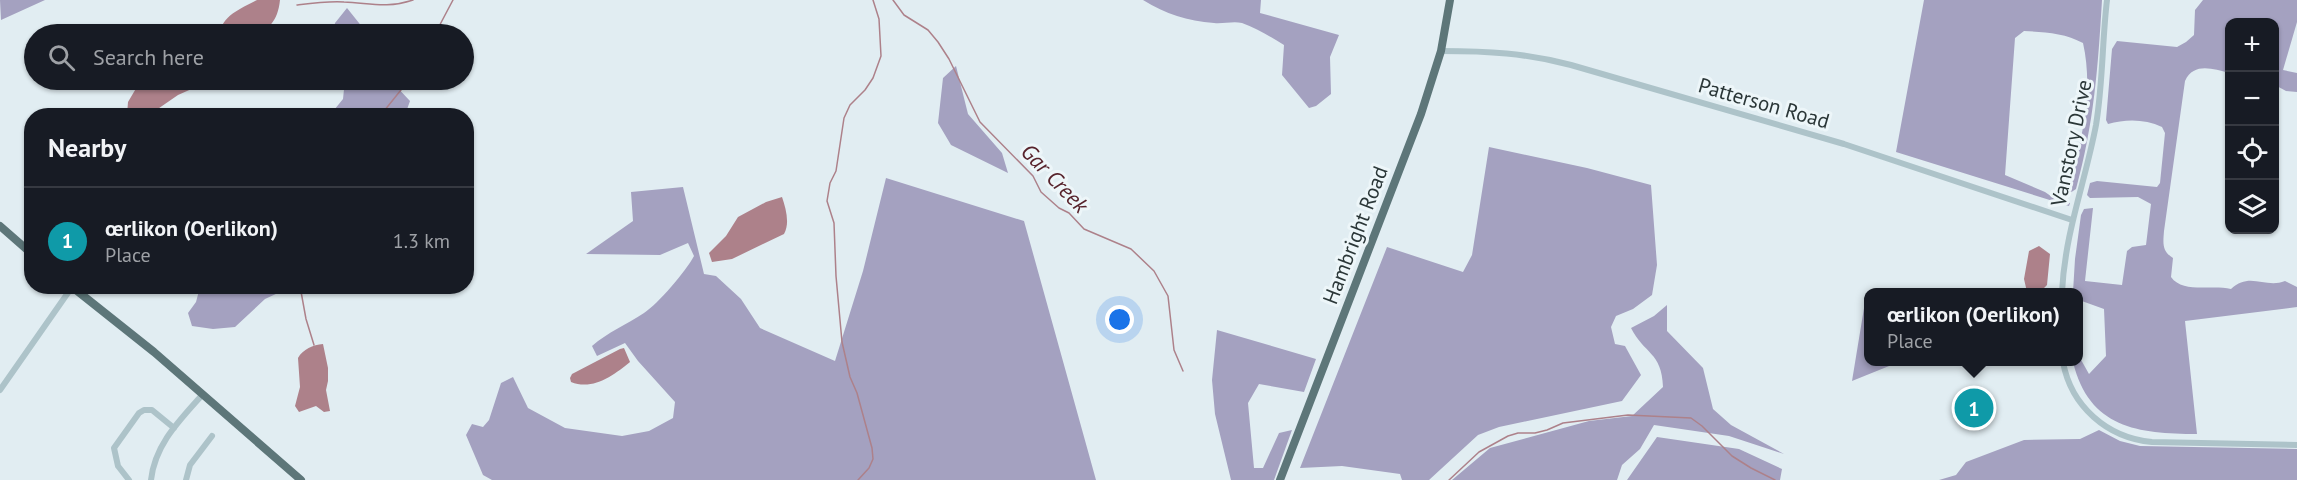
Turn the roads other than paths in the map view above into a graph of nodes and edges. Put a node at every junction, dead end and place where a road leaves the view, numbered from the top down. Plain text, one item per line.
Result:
1 (1450, 0) edge
2 (2107, 0) edge
3 (1441, 51) junction
4 (2072, 220) junction
5 (0, 226) edge
6 (24, 247) edge
7 (2062, 288) edge
8 (67, 294) edge
9 (81, 294) edge
10 (2064, 366) edge
11 (0, 390) edge
12 (203, 394) junction
13 (174, 428) junction
14 (212, 436) dead end
15 (2297, 445) edge
16 (129, 480) edge
17 (152, 480) edge
18 (186, 480) edge
19 (302, 480) edge
20 (1280, 480) edge

1 - 3 main road, Hambright Road
2 - 4 street, Vanstory Drive
3 - 4 street, Patterson Road
3 - 20 main road, Hambright Road
4 - 7 street, Vanstory Drive
5 - 6 main road
8 - 11 street
9 - 12 main road
10 - 15 street
12 - 13 street
12 - 19 main road
13 - 16 street
13 - 17 street
14 - 18 street

